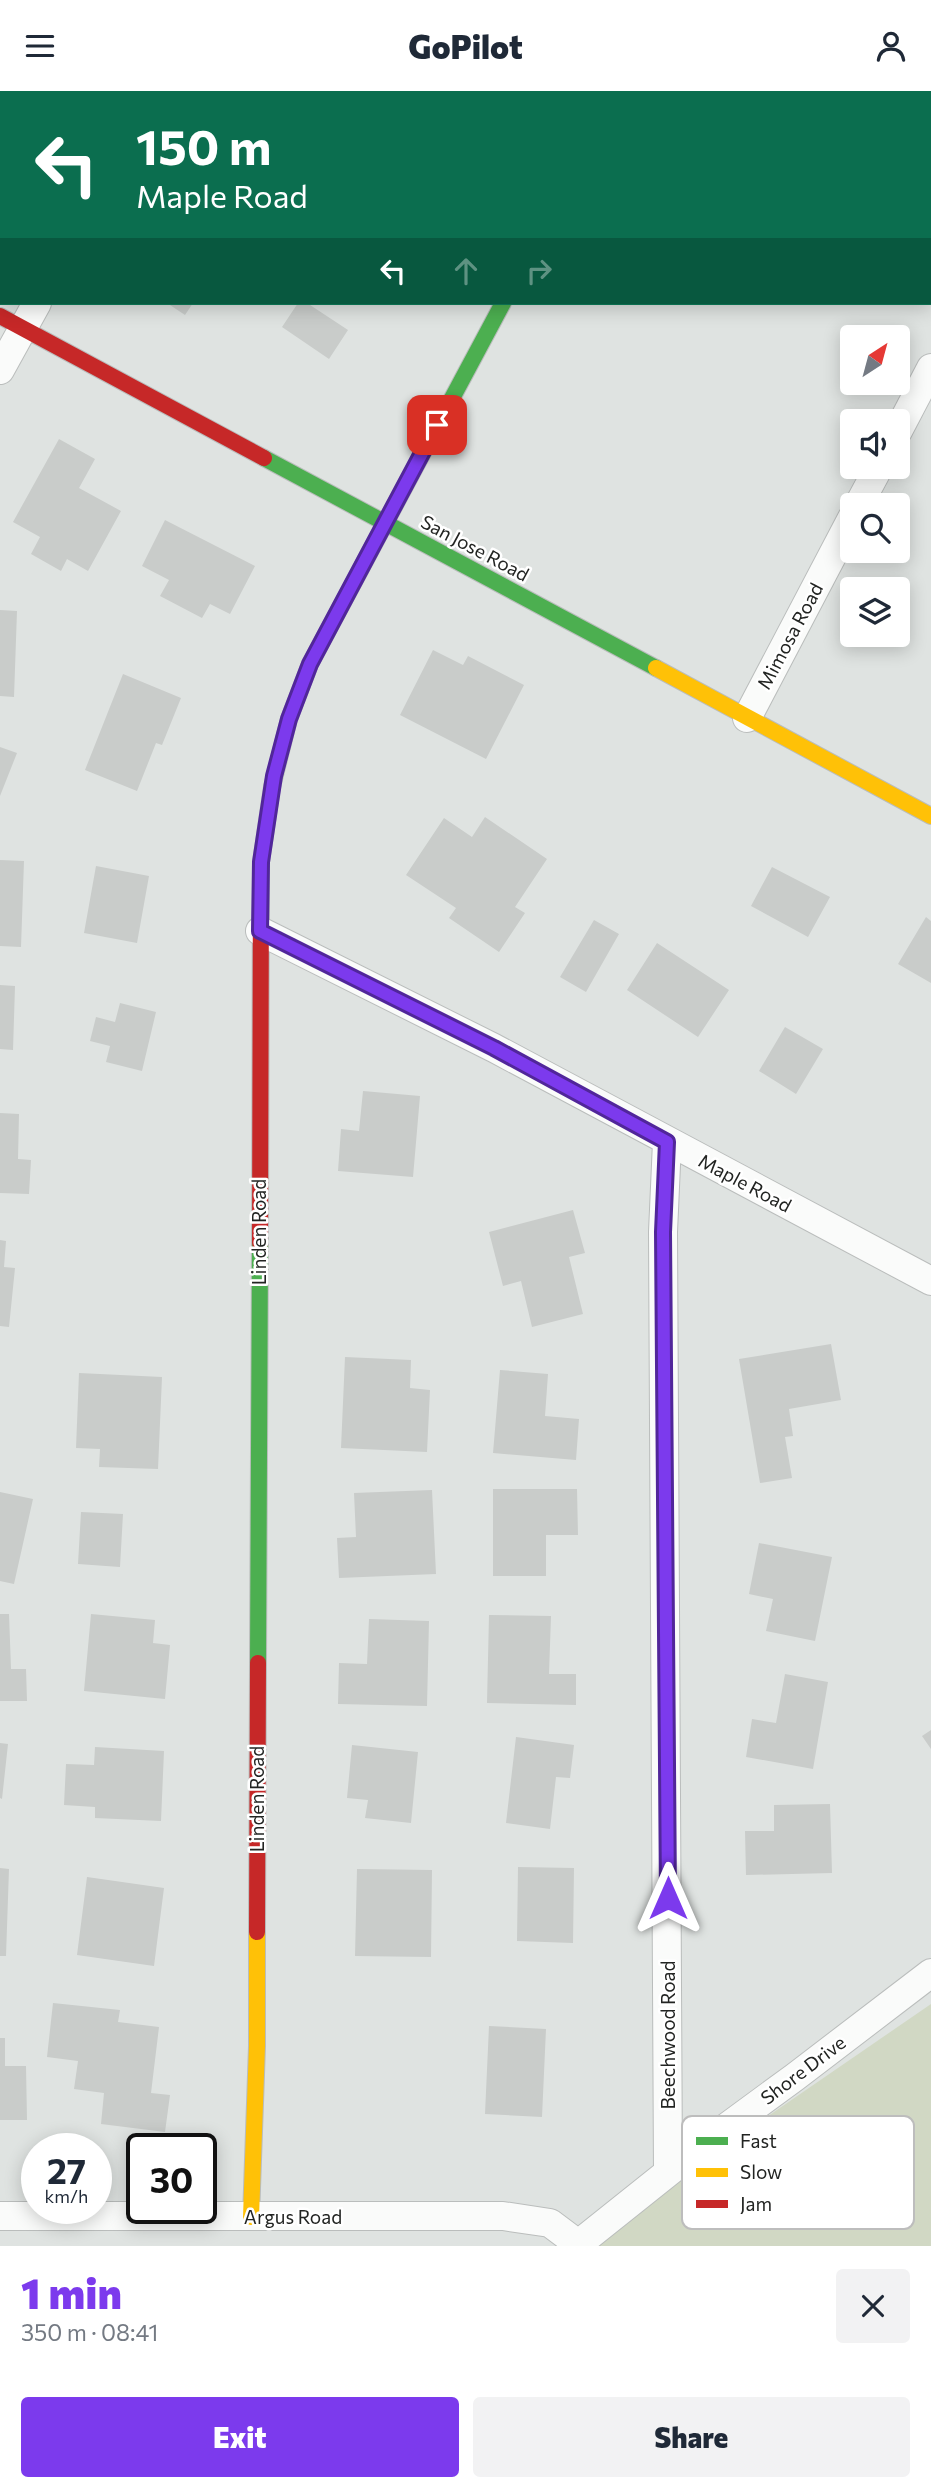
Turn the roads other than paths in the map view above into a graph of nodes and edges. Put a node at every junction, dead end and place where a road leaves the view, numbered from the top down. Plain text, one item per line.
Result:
1 (34, 305) edge
2 (502, 305) edge
3 (11, 323) edge
4 (931, 368) edge
5 (0, 370) edge
6 (910, 409) edge
7 (384, 523) junction
8 (840, 540) edge
9 (747, 718) junction
10 (931, 816) edge
11 (260, 931) junction
12 (667, 1142) junction
13 (931, 1282) edge
14 (931, 1973) edge
15 (742, 2116) edge
16 (682, 2161) edge
17 (668, 2172) junction
18 (0, 2217) edge
19 (251, 2217) junction
20 (577, 2245) edge

1 - 3 street
2 - 7 street, Linden Road
3 - 5 street
3 - 7 street, San Jose Road
4 - 6 street
7 - 9 street, San Jose Road
7 - 11 street, Linden Road
8 - 9 street, Mimosa Road
9 - 10 street, San Jose Road
11 - 12 street, Maple Road
11 - 19 street, Linden Road
12 - 13 street, Maple Road
12 - 17 street, Beechwood Road
14 - 15 street, Shore Drive
16 - 17 street, Shore Drive
17 - 20 street, Shore Drive
18 - 19 street, Argus Road
19 - 20 street, Argus Road

